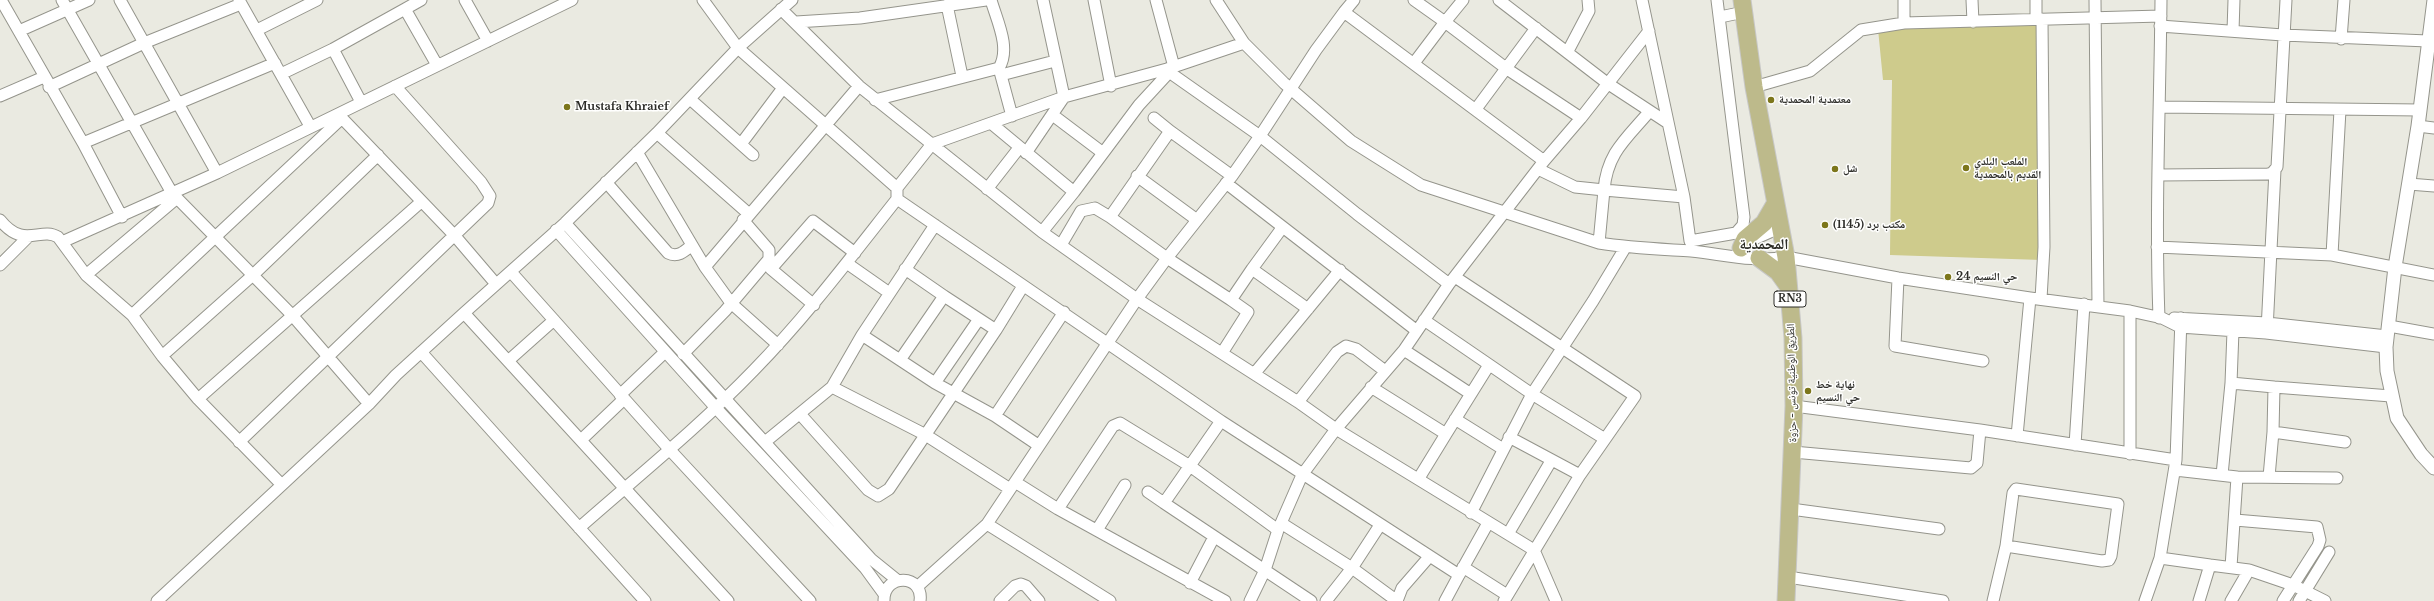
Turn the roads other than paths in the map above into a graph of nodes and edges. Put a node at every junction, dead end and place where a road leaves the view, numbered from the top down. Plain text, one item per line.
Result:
1 (1, 0) edge
2 (89, 0) edge
3 (120, 0) edge
4 (317, 0) edge
5 (421, 0) edge
6 (572, 0) edge
7 (703, 0) edge
8 (792, 0) edge
9 (986, 0) edge
10 (991, 0) edge
11 (1043, 0) edge
12 (1094, 0) edge
13 (1156, 0) edge
14 (1216, 0) edge
15 (1354, 0) edge
16 (1414, 0) edge
17 (1463, 0) edge
18 (1498, 0) edge
19 (1588, 0) edge
20 (1642, 0) edge
21 (1717, 0) edge
22 (1904, 0) edge
23 (1972, 0) edge
24 (2036, 0) edge
25 (2095, 0) edge
26 (2161, 0) edge
27 (2234, 0) edge
28 (2286, 0) edge
29 (2344, 0) edge
30 (2434, 0) edge
31 (467, 1) edge
32 (240, 2) edge
33 (64, 4) edge
34 (947, 5) junction
35 (1743, 6) edge
36 (405, 9) junction
37 (781, 10) junction
38 (1344, 12) junction
39 (1720, 17) junction
40 (2096, 18) junction
41 (2039, 19) junction
42 (2160, 21) junction
43 (796, 22) junction
44 (1445, 22) junction
45 (1973, 22) junction
46 (1904, 23) junction
47 (1536, 28) junction
48 (256, 30) junction
49 (1649, 30) junction
50 (19, 31) junction
51 (2233, 31) junction
52 (2283, 36) junction
53 (2341, 38) junction
54 (488, 41) junction
55 (2428, 41) junction
56 (144, 43) junction
57 (1244, 43) junction
58 (738, 48) junction
59 (333, 49) junction
60 (1568, 51) junction
61 (1055, 61) junction
62 (275, 63) junction
63 (1414, 63) junction
64 (98, 64) junction
65 (437, 64) junction
66 (1171, 69) junction
67 (1507, 69) junction
68 (2430, 71) edge
69 (1000, 72) junction
70 (281, 74) junction
71 (962, 76) junction
72 (44, 77) junction
73 (1608, 83) junction
74 (395, 86) junction
75 (859, 86) junction
76 (1111, 86) junction
77 (49, 87) junction
78 (1754, 87) junction
79 (783, 88) junction
80 (1292, 89) junction
81 (0, 96) edge
82 (1064, 97) junction
83 (690, 99) junction
84 (875, 100) junction
85 (361, 102) junction
86 (178, 104) junction
87 (2160, 107) junction
88 (2280, 107) junction
89 (1476, 109) junction
90 (2340, 110) junction
91 (2420, 110) junction
92 (1649, 112) junction
93 (340, 116) junction
94 (1012, 116) junction
95 (1054, 116) junction
96 (1154, 118) dead end
97 (1581, 118) junction
98 (130, 123) junction
99 (1668, 123) junction
100 (992, 124) junction
101 (825, 125) junction
102 (310, 126) junction
103 (2418, 126) junction
104 (2434, 128) edge
105 (1170, 131) junction
106 (658, 133) junction
107 (1260, 136) junction
108 (83, 143) junction
109 (740, 144) junction
110 (932, 144) junction
111 (1023, 151) junction
112 (637, 152) junction
113 (1104, 153) junction
114 (378, 155) junction
115 (753, 155) dead end
116 (1541, 165) junction
117 (2275, 170) junction
118 (217, 173) junction
119 (2160, 175) junction
120 (1137, 176) junction
121 (1229, 180) junction
122 (606, 182) junction
123 (2409, 184) junction
124 (2434, 186) edge
125 (897, 188) junction
126 (987, 188) junction
127 (1604, 190) junction
128 (1074, 192) junction
129 (174, 196) junction
130 (1684, 197) junction
131 (897, 199) junction
132 (421, 202) junction
133 (1775, 204) junction
134 (1504, 212) junction
135 (122, 217) junction
136 (746, 217) junction
137 (1110, 217) junction
138 (0, 220) edge
139 (1197, 220) junction
140 (935, 225) junction
141 (561, 227) junction
142 (1282, 228) junction
143 (1779, 228) junction
144 (1042, 232) junction
145 (215, 236) junction
146 (455, 236) junction
147 (28, 237) junction
148 (62, 242) junction
149 (1599, 243) junction
150 (692, 245) junction
151 (1061, 245) junction
152 (1690, 246) junction
153 (2157, 247) junction
154 (1625, 248) junction
155 (1737, 252) junction
156 (2272, 252) junction
157 (855, 253) junction
158 (2332, 255) junction
159 (1786, 257) junction
160 (1167, 258) junction
161 (1759, 258) junction
162 (848, 264) junction
163 (0, 265) edge
164 (705, 267) junction
165 (768, 267) junction
166 (2395, 267) junction
167 (905, 269) junction
168 (1252, 269) junction
169 (1340, 270) junction
170 (511, 272) junction
171 (86, 275) junction
172 (253, 275) junction
173 (2434, 275) edge
174 (1898, 278) junction
175 (1452, 281) junction
176 (496, 284) junction
177 (1023, 286) junction
178 (1788, 286) junction
179 (888, 292) junction
180 (944, 296) junction
181 (1137, 299) junction
182 (2035, 299) junction
183 (1231, 300) junction
184 (731, 303) junction
185 (2084, 304) junction
186 (814, 305) junction
187 (2098, 306) junction
188 (1308, 308) junction
189 (2130, 310) junction
190 (1064, 312) junction
191 (464, 313) junction
192 (132, 315) junction
193 (292, 315) junction
194 (2160, 318) junction
195 (979, 319) junction
196 (554, 320) junction
197 (1424, 320) junction
198 (2181, 322) junction
199 (2267, 328) junction
200 (996, 330) junction
201 (1417, 331) junction
202 (2233, 331) junction
203 (2434, 334) edge
204 (862, 335) junction
205 (2387, 336) junction
206 (1109, 343) junction
207 (778, 345) junction
208 (1561, 348) junction
209 (1404, 350) junction
210 (421, 352) junction
211 (666, 352) junction
212 (1222, 353) junction
213 (683, 354) junction
214 (162, 356) junction
215 (328, 356) junction
216 (900, 360) junction
217 (508, 361) junction
218 (1983, 361) dead end
219 (1489, 365) junction
220 (1385, 371) junction
221 (1254, 374) junction
222 (935, 383) junction
223 (2231, 383) junction
224 (832, 387) junction
225 (1371, 387) junction
226 (2274, 387) junction
227 (953, 391) junction
228 (1471, 394) junction
229 (1532, 394) junction
230 (2391, 396) junction
231 (622, 397) junction
232 (198, 399) junction
233 (725, 400) junction
234 (1298, 402) junction
235 (369, 404) junction
236 (1794, 406) junction
237 (716, 408) junction
238 (800, 414) junction
239 (995, 416) junction
240 (1455, 419) junction
241 (1221, 421) junction
242 (1336, 429) junction
243 (1980, 430) junction
244 (2272, 432) junction
245 (924, 434) junction
246 (1446, 434) junction
247 (2017, 436) junction
248 (1509, 437) junction
249 (1605, 439) junction
250 (581, 440) junction
251 (239, 442) junction
252 (765, 442) junction
253 (2345, 442) dead end
254 (1038, 445) junction
255 (2075, 445) junction
256 (1503, 449) junction
257 (670, 450) junction
258 (1793, 452) junction
259 (2130, 454) junction
260 (1551, 461) junction
261 (2175, 465) junction
262 (1190, 466) junction
263 (2434, 468) edge
264 (1302, 475) junction
265 (1580, 475) junction
266 (2222, 475) junction
267 (2237, 477) junction
268 (2269, 477) junction
269 (1419, 478) junction
270 (2337, 478) dead end
271 (281, 484) junction
272 (1125, 485) dead end
273 (1013, 486) junction
274 (624, 489) junction
275 (1148, 492) dead end
276 (1164, 503) junction
277 (1058, 509) junction
278 (1791, 509) junction
279 (1471, 513) junction
280 (2235, 520) junction
281 (1488, 523) junction
282 (987, 524) junction
283 (1380, 525) junction
284 (1279, 527) junction
285 (578, 528) junction
286 (1097, 530) junction
287 (1939, 530) dead end
288 (1508, 534) junction
289 (1214, 537) junction
290 (2006, 546) junction
291 (1534, 550) junction
292 (2329, 552) dead end
293 (1429, 557) junction
294 (2160, 558) junction
295 (2210, 565) junction
296 (2231, 567) junction
297 (1352, 568) junction
298 (1266, 570) junction
299 (2249, 570) junction
300 (1461, 571) junction
301 (1788, 578) junction
302 (897, 580) junction
303 (1190, 583) junction
304 (2293, 585) junction
305 (917, 587) junction
306 (2305, 591) junction
307 (1887, 596) edge
308 (884, 598) edge
309 (1505, 598) edge
310 (157, 601) edge
311 (645, 601) edge
312 (728, 601) edge
313 (810, 601) edge
314 (921, 601) edge
315 (1000, 601) edge
316 (1039, 601) edge
317 (1110, 601) edge
318 (1225, 601) edge
319 (1250, 601) edge
320 (1311, 601) edge
321 (1326, 601) edge
322 (1397, 601) edge
323 (1446, 601) edge
324 (1556, 601) edge
325 (1786, 601) edge
326 (1943, 601) edge
327 (1993, 601) edge
328 (2145, 601) edge
329 (2199, 601) edge
330 (2231, 601) edge
331 (2284, 601) edge
332 (2299, 601) edge
333 (2325, 601) edge

1 - 50 street
2 - 33 street
3 - 56 street
4 - 48 street
5 - 36 street
6 - 54 street
7 - 58 street
8 - 37 street
9 - 34 street
10 - 69 street
11 - 61 street
12 - 76 street
13 - 66 street
14 - 57 street
15 - 38 street
16 - 44 street
17 - 44 street
18 - 47 street
19 - 60 street
20 - 49 street
21 - 39 street
22 - 46 street
23 - 45 street
24 - 41 street
25 - 40 street
26 - 42 street
27 - 51 street
28 - 52 street
29 - 53 street
30 - 55 street
31 - 54 street
32 - 48 street
32 - 56 street
33 - 50 street
33 - 64 street
34 - 43 street
34 - 71 street
35 - 39 street
35 - 78 main road, الطريق الوطنية تونس - حزوة / RN3
36 - 59 street
36 - 65 street
37 - 43 street
37 - 58 street
38 - 63 street
38 - 80 street
39 - 152 street
40 - 41 street
40 - 42 street
40 - 187 street
41 - 45 street
41 - 182 street
42 - 51 street
42 - 87 street
43 - 75 street
44 - 63 street
44 - 67 street
45 - 46 street
46 - 78 street
47 - 60 street
47 - 67 street
48 - 62 street
49 - 73 street
49 - 99 street
50 - 72 street
51 - 52 street
52 - 53 street
52 - 88 street
53 - 55 street
54 - 65 street
55 - 68 street
56 - 64 street
56 - 86 street
57 - 66 street
57 - 80 street
58 - 79 street
58 - 83 street
59 - 70 street
59 - 85 street
60 - 73 street
61 - 69 street
61 - 82 street
62 - 70 street
62 - 86 street
63 - 89 street
64 - 77 street
64 - 98 street
65 - 74 street
66 - 76 street
66 - 107 street
66 - 113 street
67 - 89 street
67 - 97 street
68 - 91 street
69 - 71 street
69 - 94 street
70 - 102 street
71 - 84 street
72 - 77 street
72 - 81 street
73 - 92 street
73 - 97 street
74 - 85 street
74 - 146 street
75 - 84 street
75 - 101 street
76 - 82 street
77 - 108 street
78 - 133 main road, الطريق الوطنية تونس - حزوة / RN3
79 - 101 street
79 - 109 street
80 - 107 street
80 - 134 street
82 - 94 street
82 - 95 street
83 - 106 street
83 - 109 street
84 - 110 street
85 - 93 street
86 - 98 street
86 - 118 street
87 - 88 street
87 - 119 street
88 - 90 street
88 - 117 street
89 - 116 street
90 - 91 street
90 - 158 street
91 - 103 street
92 - 99 street
92 - 127 street
93 - 102 street
93 - 114 street
93 - 145 street
94 - 100 street
95 - 111 street
95 - 113 street
96 - 105 street
97 - 116 street
98 - 108 street
98 - 129 street
99 - 130 street
100 - 110 street
100 - 111 street
101 - 125 street
101 - 136 street
102 - 118 street
103 - 104 street
103 - 123 street
105 - 120 street
105 - 121 street
106 - 112 street
106 - 136 street
107 - 121 street
107 - 175 street
108 - 135 street
109 - 115 street
110 - 125 street
110 - 126 street
111 - 126 street
111 - 128 street
112 - 122 street
112 - 150 street
113 - 128 street
114 - 132 street
114 - 172 street
116 - 127 street
116 - 134 street
117 - 119 street
117 - 156 street
118 - 129 street
119 - 153 street
120 - 137 street
120 - 139 street
121 - 139 street
121 - 142 street
122 - 141 street
122 - 150 street
123 - 124 street
123 - 166 street
125 - 131 street
126 - 144 street
127 - 130 street
127 - 149 street
128 - 144 street
129 - 135 street
129 - 145 street
129 - 171 street
130 - 152 street
131 - 140 street
131 - 157 street
132 - 146 street
132 - 193 street
133 - 143 main road, الطريق الوطنية تونس - حزوة / RN3
133 - 155 main road
134 - 149 street
134 - 175 street
135 - 148 street
136 - 164 street
136 - 165 street
137 - 151 street
137 - 160 street
138 - 147 street
139 - 160 street
140 - 167 street
140 - 177 street
141 - 170 street
141 - 211 street
141 - 213 street
142 - 168 street
142 - 169 street
143 - 155 street
143 - 159 main road, الطريق الوطنية تونس - حزوة / RN3
144 - 151 street
145 - 172 street
145 - 192 street
146 - 176 street
146 - 215 street
147 - 148 street
147 - 163 street
148 - 171 street
149 - 154 street
150 - 164 street
151 - 181 street
152 - 154 street
152 - 155 street
153 - 156 street
153 - 194 street
154 - 208 street
155 - 161 street
156 - 158 street
156 - 199 street
157 - 162 street
157 - 165 street
158 - 166 street
159 - 161 street
159 - 174 street
159 - 178 main road, الطريق الوطنية تونس - حزوة / RN3
160 - 181 street
160 - 183 street
161 - 178 main road
162 - 179 street
162 - 186 street
164 - 184 street
165 - 184 street
165 - 186 street
166 - 173 street
166 - 205 street
167 - 179 street
167 - 180 street
168 - 183 street
168 - 188 street
169 - 188 street
169 - 201 street
170 - 176 street
170 - 196 street
171 - 192 street
172 - 193 street
172 - 214 street
174 - 182 street
174 - 218 street
175 - 197 street
175 - 208 street
176 - 191 street
177 - 190 street
177 - 200 street
178 - 236 main road, الطريق الوطنية تونس - حزوة / RN3
179 - 204 street
180 - 195 street
180 - 216 street
181 - 206 street
181 - 212 street
182 - 185 street
182 - 247 street
183 - 212 street
184 - 207 street
184 - 213 street
185 - 187 street
185 - 255 street
186 - 207 street
187 - 189 street
188 - 221 street
189 - 194 street
189 - 259 street
190 - 206 street
190 - 239 street
191 - 210 street
191 - 217 street
192 - 214 street
193 - 215 street
193 - 232 street
194 - 198 street
195 - 200 street
195 - 222 street
196 - 217 street
196 - 231 street
197 - 201 street
197 - 219 street
198 - 199 street
198 - 202 street
198 - 261 street
199 - 202 street
199 - 205 street
200 - 227 street
201 - 209 street
202 - 223 street
203 - 205 street
204 - 216 street
204 - 224 street
205 - 230 street
206 - 241 street
206 - 254 street
207 - 233 street
208 - 229 street
208 - 249 street
209 - 220 street
209 - 228 street
210 - 235 street
210 - 285 street
211 - 231 street
211 - 237 street
212 - 221 street
213 - 233 street
214 - 232 street
215 - 235 street
215 - 251 street
216 - 222 street
217 - 250 street
219 - 228 street
219 - 229 street
220 - 225 street
220 - 234 street
221 - 234 street
222 - 227 street
223 - 226 street
223 - 266 street
224 - 238 street
224 - 245 street
225 - 242 street
225 - 246 street
226 - 230 street
226 - 244 street
227 - 239 street
227 - 245 street
228 - 240 street
229 - 248 street
229 - 249 street
230 - 263 street
231 - 250 street
231 - 257 street
232 - 251 street
233 - 237 street
233 - 252 street
234 - 242 street
235 - 271 street
236 - 243 street
236 - 258 main road, الطريق الوطنية تونس - حزوة / RN3
237 - 257 street
237 - 308 street
238 - 245 street
238 - 252 street
239 - 254 street
240 - 246 street
240 - 256 street
241 - 262 street
241 - 264 street
242 - 264 street
242 - 269 street
243 - 247 street
243 - 258 street
244 - 253 street
244 - 268 street
245 - 273 street
246 - 269 street
247 - 255 street
248 - 256 street
248 - 260 street
249 - 265 street
250 - 274 street
251 - 271 street
252 - 302 street
254 - 273 street
255 - 259 street
256 - 279 street
257 - 274 street
257 - 313 street
258 - 278 main road, الطريق الوطنية تونس - حزوة / RN3
259 - 261 street
260 - 265 street
260 - 288 street
261 - 266 street
261 - 294 street
262 - 276 street
262 - 277 street
262 - 284 street
264 - 283 street
264 - 284 street
265 - 291 street
266 - 267 street
267 - 268 street
267 - 280 street
268 - 270 street
269 - 279 street
271 - 310 street
272 - 286 street
273 - 277 street
273 - 282 street
274 - 285 street
274 - 312 street
275 - 276 street
276 - 289 street
277 - 286 street
278 - 287 street
278 - 301 main road, الطريق الوطنية تونس - حزوة / RN3
279 - 281 street
280 - 296 street
280 - 304 street
281 - 288 street
281 - 300 street
282 - 305 street
282 - 317 street
283 - 293 street
283 - 297 street
284 - 297 street
284 - 298 street
285 - 311 street
286 - 303 street
288 - 291 street
289 - 298 street
289 - 303 street
290 - 290 street
290 - 327 street
291 - 309 street
291 - 324 street
292 - 306 street
293 - 300 street
293 - 322 street
294 - 295 street
294 - 328 street
295 - 296 street
295 - 329 street
296 - 299 street
297 - 321 street
297 - 322 street
298 - 319 street
298 - 320 street
299 - 304 street
299 - 330 street
300 - 309 street
300 - 323 street
301 - 307 street
301 - 325 main road, الطريق الوطنية تونس - حزوة / RN3
302 - 305 street
302 - 308 street
303 - 318 street
304 - 306 street
304 - 331 street
305 - 314 street
306 - 332 street
306 - 333 street
307 - 326 street
315 - 316 street

